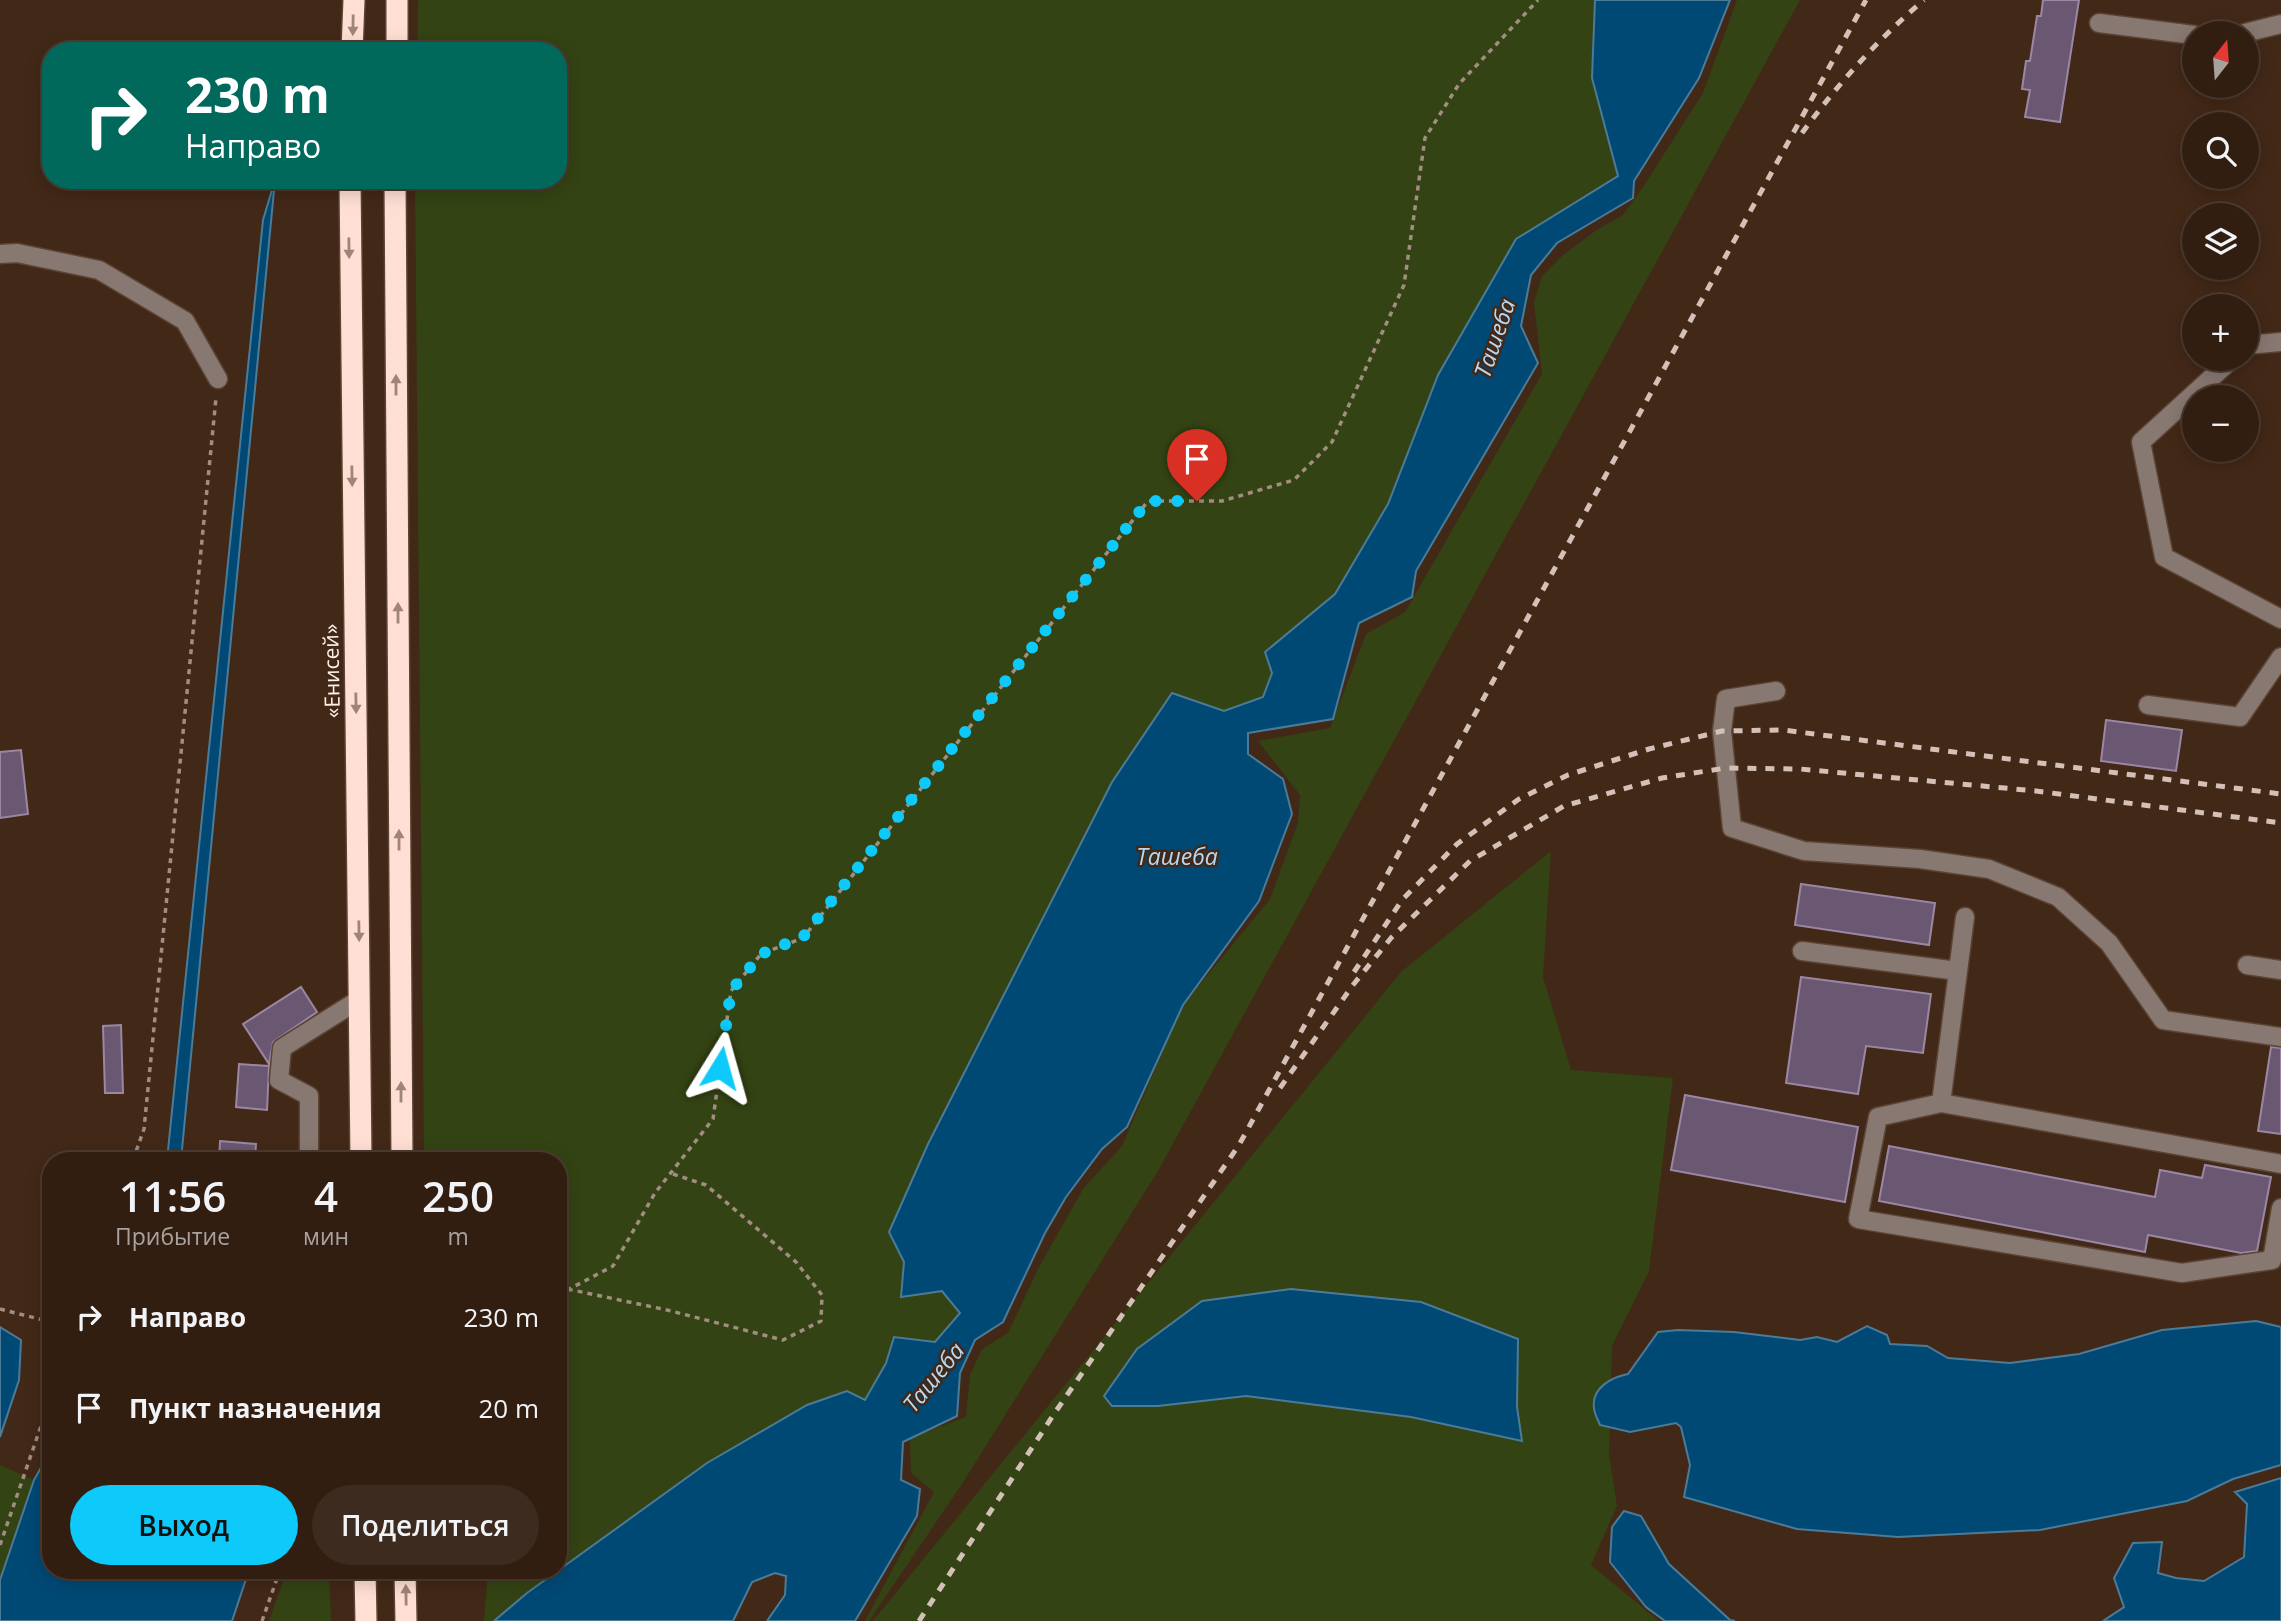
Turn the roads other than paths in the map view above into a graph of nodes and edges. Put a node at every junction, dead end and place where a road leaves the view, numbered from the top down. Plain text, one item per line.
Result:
1 (354, 0) edge
2 (397, 0) edge
3 (2099, 23) dead end
4 (2281, 24) edge
5 (2259, 30) edge
6 (2182, 33) edge
7 (352, 42) edge
8 (397, 42) edge
9 (350, 189) edge
10 (395, 189) edge
11 (0, 254) edge
12 (2281, 342) edge
13 (2259, 344) edge
14 (2219, 371) edge
15 (218, 379) road end
16 (2281, 619) edge
17 (2281, 657) edge
18 (1776, 691) dead end
19 (2148, 705) dead end
20 (1965, 917) dead end
21 (1802, 951) dead end
22 (2247, 965) dead end
23 (2281, 970) edge
24 (1958, 971) junction
25 (360, 999) junction
26 (2281, 1037) edge
27 (1941, 1103) junction
28 (309, 1152) edge
29 (361, 1152) edge
30 (402, 1152) edge
31 (2281, 1164) edge
32 (2281, 1208) edge
33 (365, 1579) edge
34 (405, 1579) edge
35 (366, 1621) edge
36 (406, 1621) edge

1 -> 7 highway
2 - 8 highway
3 - 6 lane
4 - 5 lane
9 -> 25 highway, «Енисей»
30 -> 10 highway
11 - 15 lane
12 - 13 lane
14 - 16 lane
17 - 19 lane
18 - 26 lane
20 - 24 lane
21 - 24 lane
22 - 23 lane
24 - 27 lane
25 - 28 lane
25 - 29 highway, «Енисей»
27 - 31 lane
27 - 32 lane
33 - 35 highway
36 -> 34 highway

